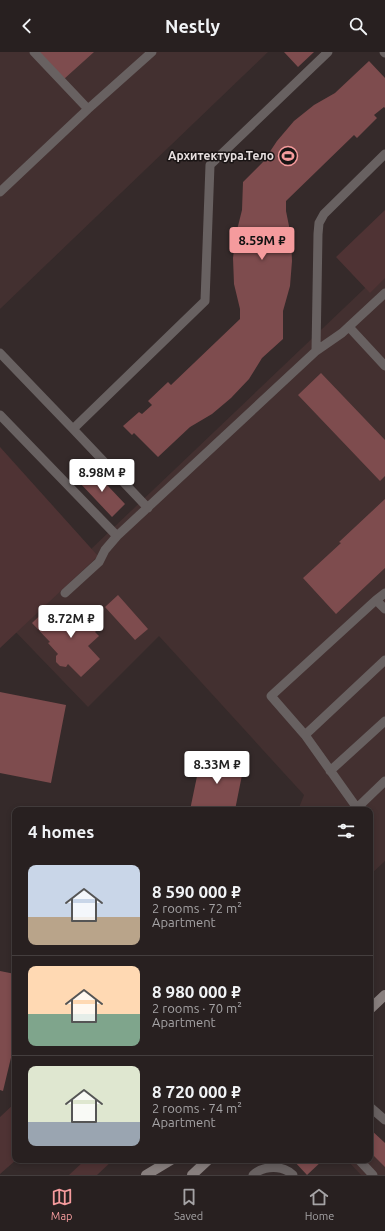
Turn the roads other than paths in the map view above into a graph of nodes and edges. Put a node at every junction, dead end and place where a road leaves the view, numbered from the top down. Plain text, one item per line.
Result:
1 (34, 52) edge
2 (152, 52) edge
3 (328, 52) edge
4 (88, 109) junction
5 (385, 154) edge
6 (0, 192) edge
7 (385, 293) edge
8 (349, 327) junction
9 (316, 351) junction
10 (0, 353) edge
11 (385, 366) edge
12 (0, 415) edge
13 (73, 429) junction
14 (148, 508) junction
15 (117, 536) junction
16 (385, 592) edge
17 (65, 593) dead end
18 (376, 600) junction
19 (385, 610) edge
20 (385, 660) edge
21 (385, 721) edge
22 (306, 735) junction
23 (330, 771) junction
24 (385, 781) edge
25 (356, 807) edge
26 (359, 807) edge
27 (385, 995) edge
28 (373, 1006) edge
29 (373, 1110) edge
30 (385, 1120) edge
31 (166, 1163) edge
32 (205, 1163) edge
33 (362, 1163) edge
34 (146, 1175) edge
35 (192, 1175) edge
36 (254, 1175) edge
37 (293, 1175) edge
38 (373, 1175) edge

1 - 4 lane
2 - 4 lane
3 - 13 lane
4 - 6 lane
5 - 9 lane
7 - 8 lane
8 - 9 lane
8 - 11 lane
9 - 14 lane
10 - 13 lane
12 - 15 lane
13 - 14 lane
14 - 15 lane
15 - 17 lane
16 - 18 lane
18 - 19 lane
18 - 22 lane
20 - 22 lane
21 - 23 lane
22 - 23 lane
23 - 25 lane
24 - 26 lane
27 - 28 main road
29 - 30 lane
31 - 34 main road
32 - 35 main road
33 - 38 lane
36 - 37 lane

